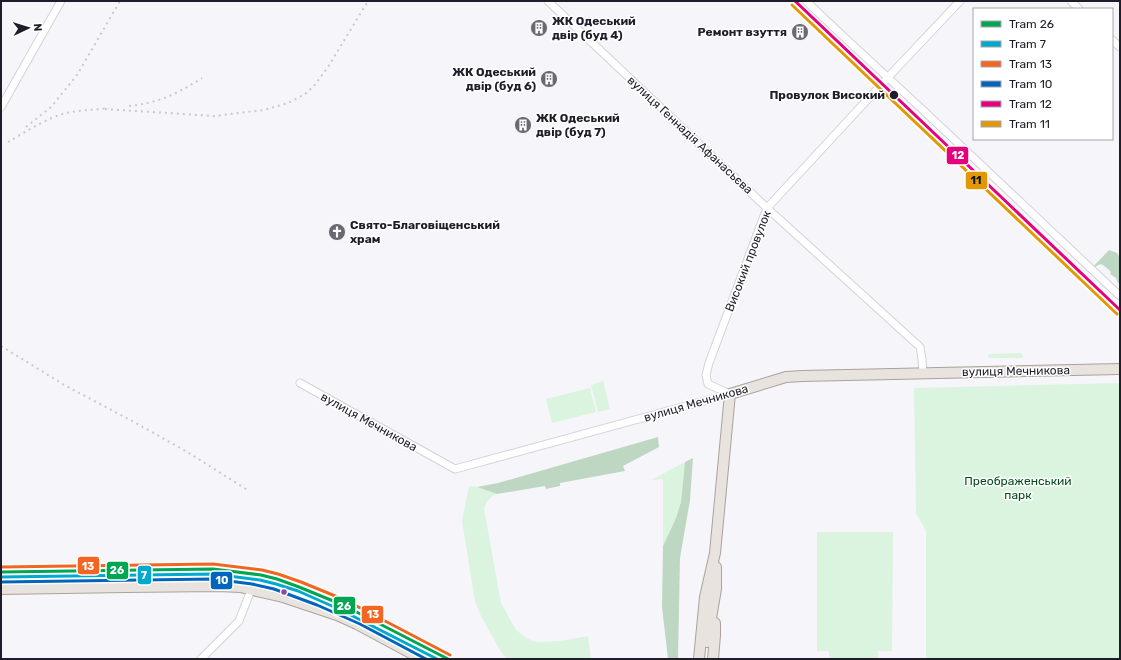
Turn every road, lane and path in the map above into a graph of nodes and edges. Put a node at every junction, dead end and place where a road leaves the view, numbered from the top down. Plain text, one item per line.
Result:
1 (61, 1) edge
2 (548, 1) edge
3 (806, 1) edge
4 (960, 1) edge
5 (888, 78) junction
6 (1, 107) edge
7 (767, 208) junction
8 (1120, 296) edge
9 (1120, 369) edge
10 (923, 373) junction
11 (300, 383) dead end
12 (730, 394) junction
13 (715, 553) junction
14 (709, 579) junction
15 (1, 589) edge
16 (251, 590) junction
17 (713, 611) junction
18 (201, 659) edge
19 (422, 659) edge
20 (699, 659) edge
21 (706, 659) edge
22 (713, 659) edge

1 - 6 street
2 - 7 street, вулиця Геннадія Афанасьєва
3 - 5 street
4 - 5 street, Високий провулок
5 - 7 street, Високий провулок
5 - 8 street
7 - 10 street, вулиця Геннадія Афанасьєва
7 - 12 street, Високий провулок
9 - 10 main road, вулиця Мечникова
10 - 12 main road, вулиця Мечникова
11 - 12 street, вулиця Мечникова
12 - 13 main road
13 - 14 main road
13 - 17 main road
14 - 17 main road
14 - 20 main road
15 - 16 main road
16 - 18 street
16 - 19 main road
17 - 21 main road
17 - 22 main road

